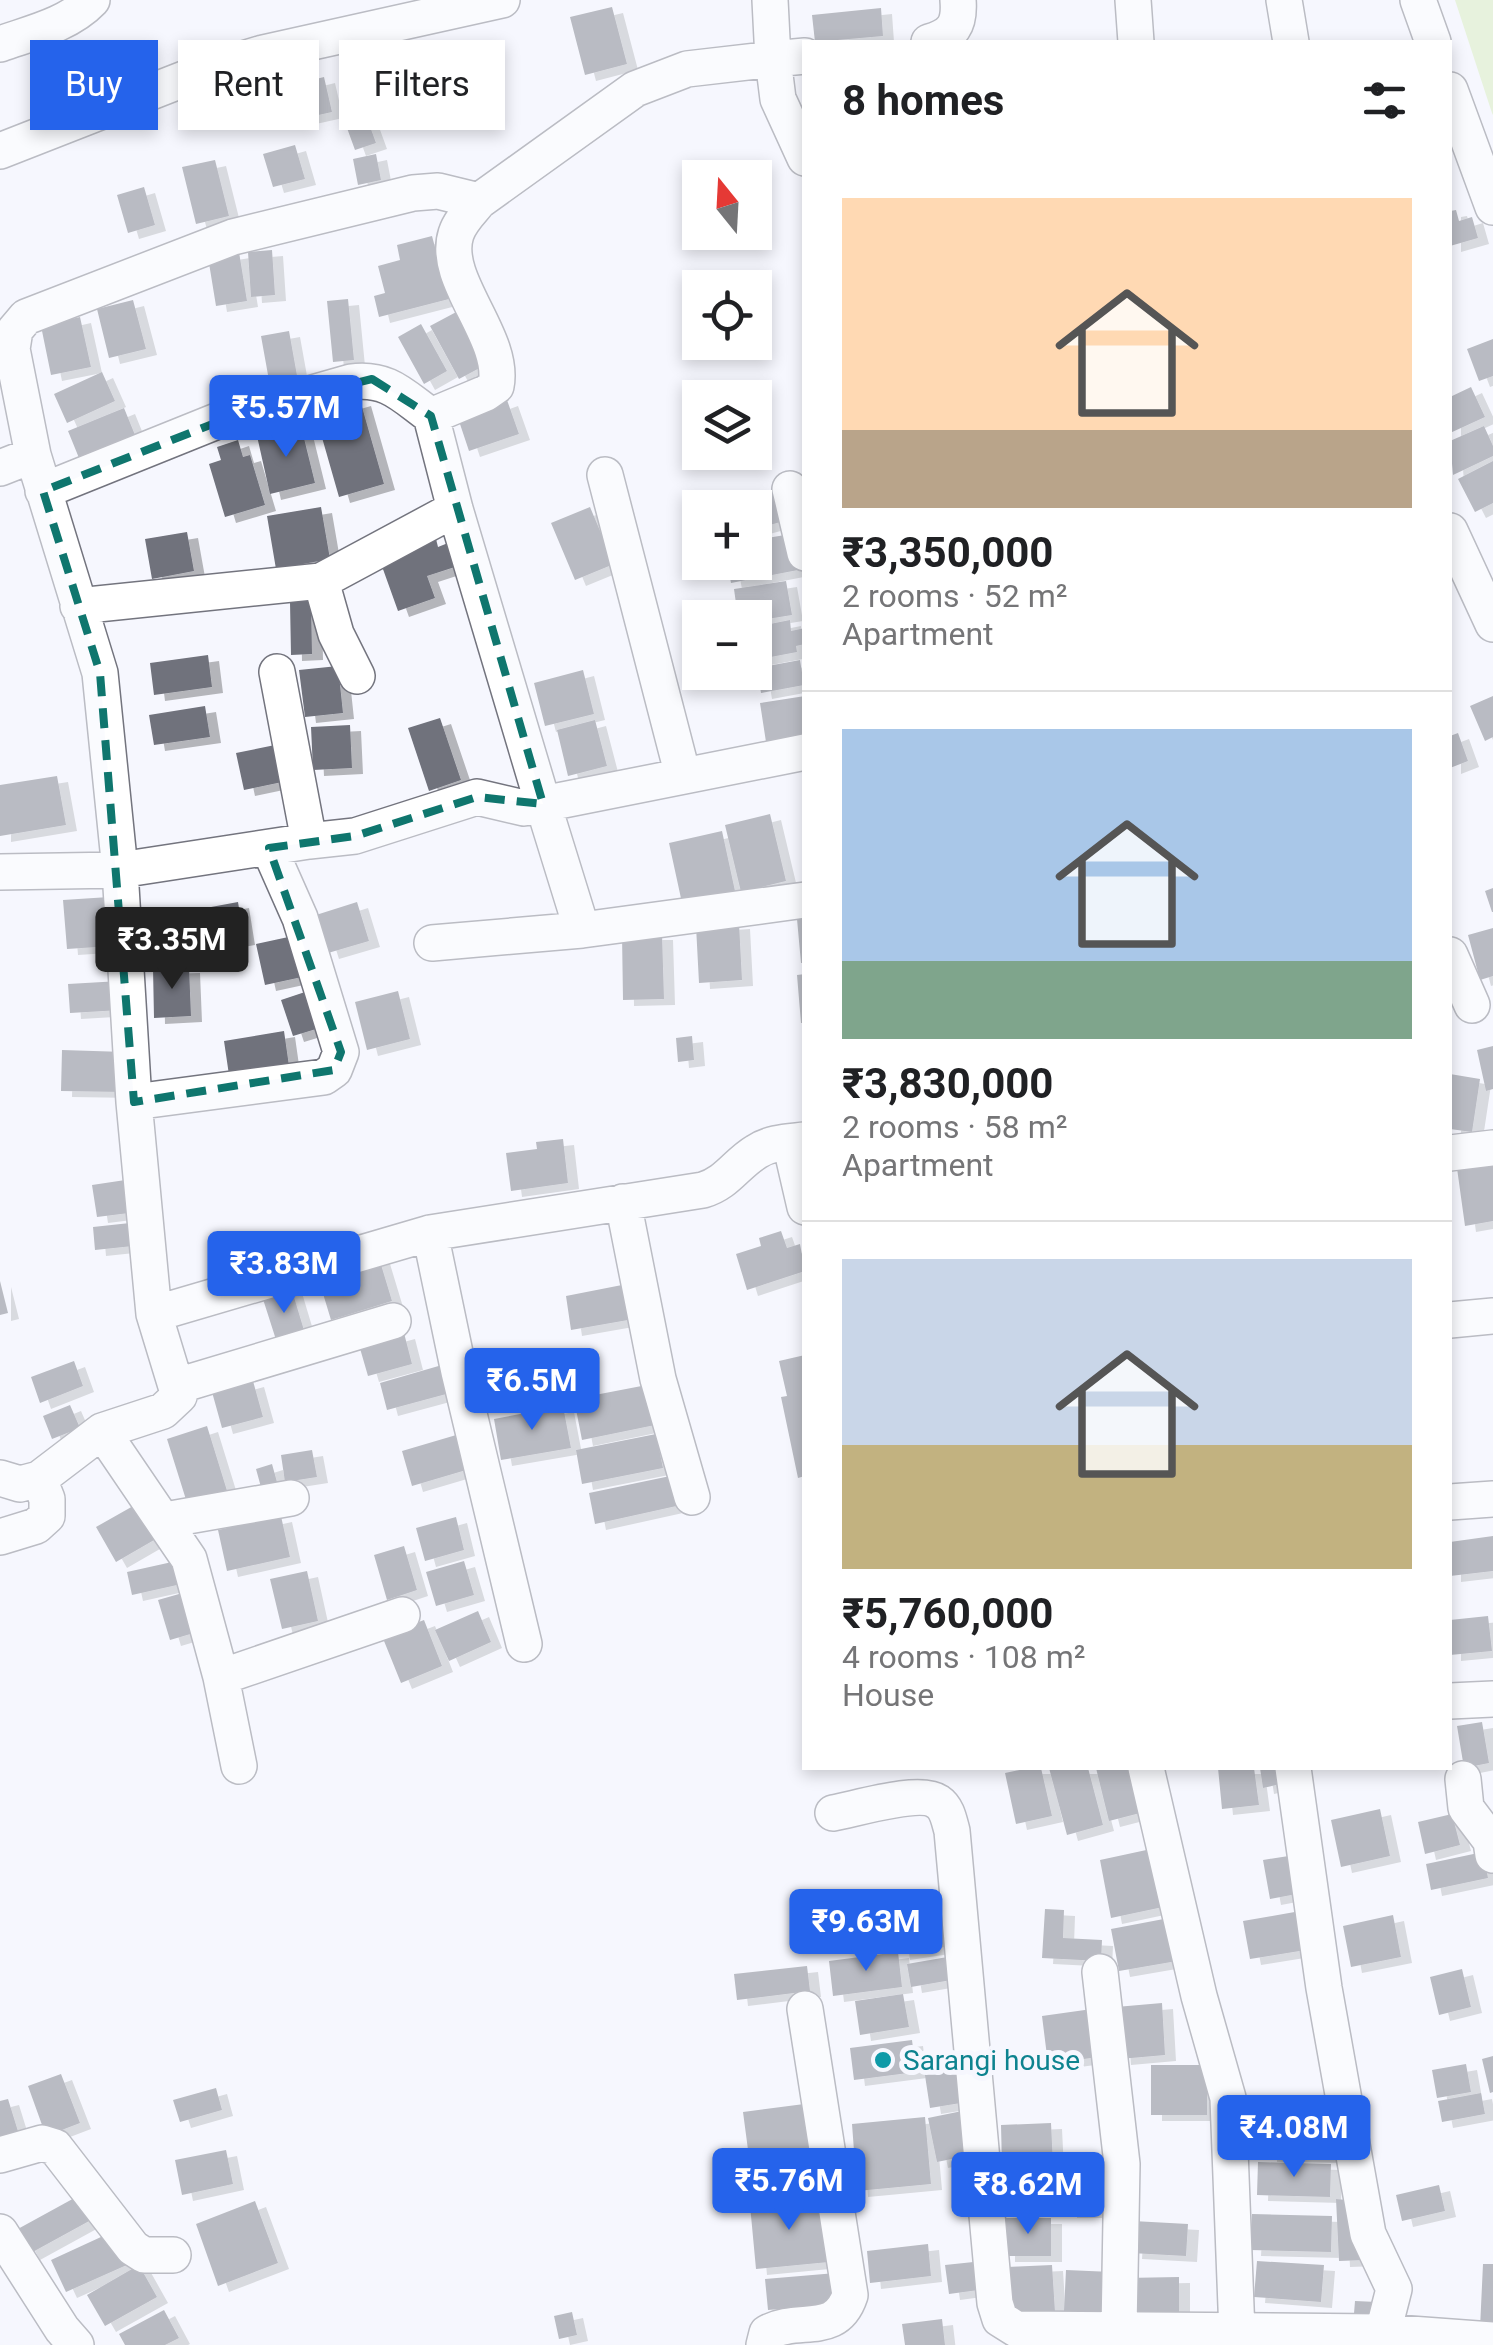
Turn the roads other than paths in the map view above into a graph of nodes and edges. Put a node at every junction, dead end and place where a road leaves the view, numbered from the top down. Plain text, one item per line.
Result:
1 (92, 0) edge
2 (502, 0) edge
3 (770, 0) edge
4 (958, 0) edge
5 (1132, 0) edge
6 (1284, 0) edge
7 (1418, 0) edge
8 (933, 40) edge
9 (1136, 40) edge
10 (1291, 40) edge
11 (1431, 40) edge
12 (0, 44) edge
13 (789, 58) edge
14 (1452, 102) edge
15 (0, 151) edge
16 (802, 151) edge
17 (1462, 160) edge
18 (479, 201) junction
19 (1493, 207) edge
20 (431, 416) junction
21 (33, 455) junction
22 (0, 468) edge
23 (605, 475) dead end
24 (790, 489) dead end
25 (43, 491) junction
26 (455, 510) junction
27 (1452, 535) edge
28 (802, 540) edge
29 (321, 581) junction
30 (78, 606) junction
31 (1493, 624) edge
32 (277, 672) dead end
33 (357, 676) dead end
34 (802, 753) edge
35 (682, 776) junction
36 (543, 804) junction
37 (309, 840) junction
38 (269, 848) junction
39 (120, 870) junction
40 (0, 872) edge
41 (802, 900) edge
42 (582, 930) junction
43 (432, 943) dead end
44 (1452, 960) edge
45 (1472, 1006) edge
46 (134, 1102) junction
47 (797, 1141) edge
48 (1493, 1148) edge
49 (1452, 1153) edge
50 (802, 1182) edge
51 (623, 1202) junction
52 (430, 1232) junction
53 (154, 1314) junction
54 (1493, 1316) edge
55 (392, 1320) dead end
56 (1452, 1320) edge
57 (177, 1386) junction
58 (102, 1432) junction
59 (0, 1478) edge
60 (39, 1479) junction
61 (692, 1496) dead end
62 (291, 1498) dead end
63 (1493, 1499) edge
64 (1452, 1502) edge
65 (165, 1520) junction
66 (0, 1538) edge
67 (402, 1615) dead end
68 (524, 1644) dead end
69 (222, 1677) junction
70 (1493, 1699) edge
71 (1452, 1701) edge
72 (239, 1766) dead end
73 (1146, 1770) edge
74 (1293, 1770) edge
75 (1463, 1780) dead end
76 (834, 1813) dead end
77 (1493, 1855) edge
78 (1100, 1972) dead end
79 (805, 2008) dead end
80 (0, 2154) edge
81 (0, 2232) edge
82 (173, 2255) dead end
83 (1119, 2330) junction
84 (1383, 2332) junction
85 (1237, 2333) junction
86 (1493, 2340) edge
87 (76, 2345) edge
88 (764, 2345) edge

1 - 12 street
2 - 15 street
3 - 13 street
4 - 8 street
5 - 9 street
6 - 10 street
7 - 11 street
13 - 16 street
13 - 18 street
14 - 17 street
17 - 19 street
18 - 20 street
18 - 21 street
20 - 25 street
20 - 26 street
21 - 22 street
21 - 25 street
23 - 35 street
24 - 28 street
25 - 30 street
26 - 29 street
26 - 36 street
27 - 31 street
29 - 30 street
29 - 33 street
30 - 39 street
32 - 37 street
34 - 35 street
35 - 36 street
36 - 37 street
36 - 42 street
37 - 38 street
38 - 39 street
38 - 46 street
39 - 40 street
39 - 46 street
41 - 42 street
42 - 43 street
44 - 45 street
46 - 53 street
47 - 50 street
47 - 51 street
48 - 49 street
51 - 52 street
51 - 61 street
52 - 53 street
52 - 68 street
53 - 57 street
54 - 56 street
55 - 57 street
57 - 58 street
58 - 60 street
58 - 65 street
59 - 60 street
60 - 66 street
62 - 65 street
63 - 64 street
65 - 69 street
67 - 69 street
69 - 72 street
70 - 71 street
73 - 85 street
74 - 84 street
75 - 77 street
76 - 83 street
78 - 83 street
79 - 88 street
80 - 82 street
81 - 87 street
83 - 85 street
84 - 85 street
84 - 86 street

